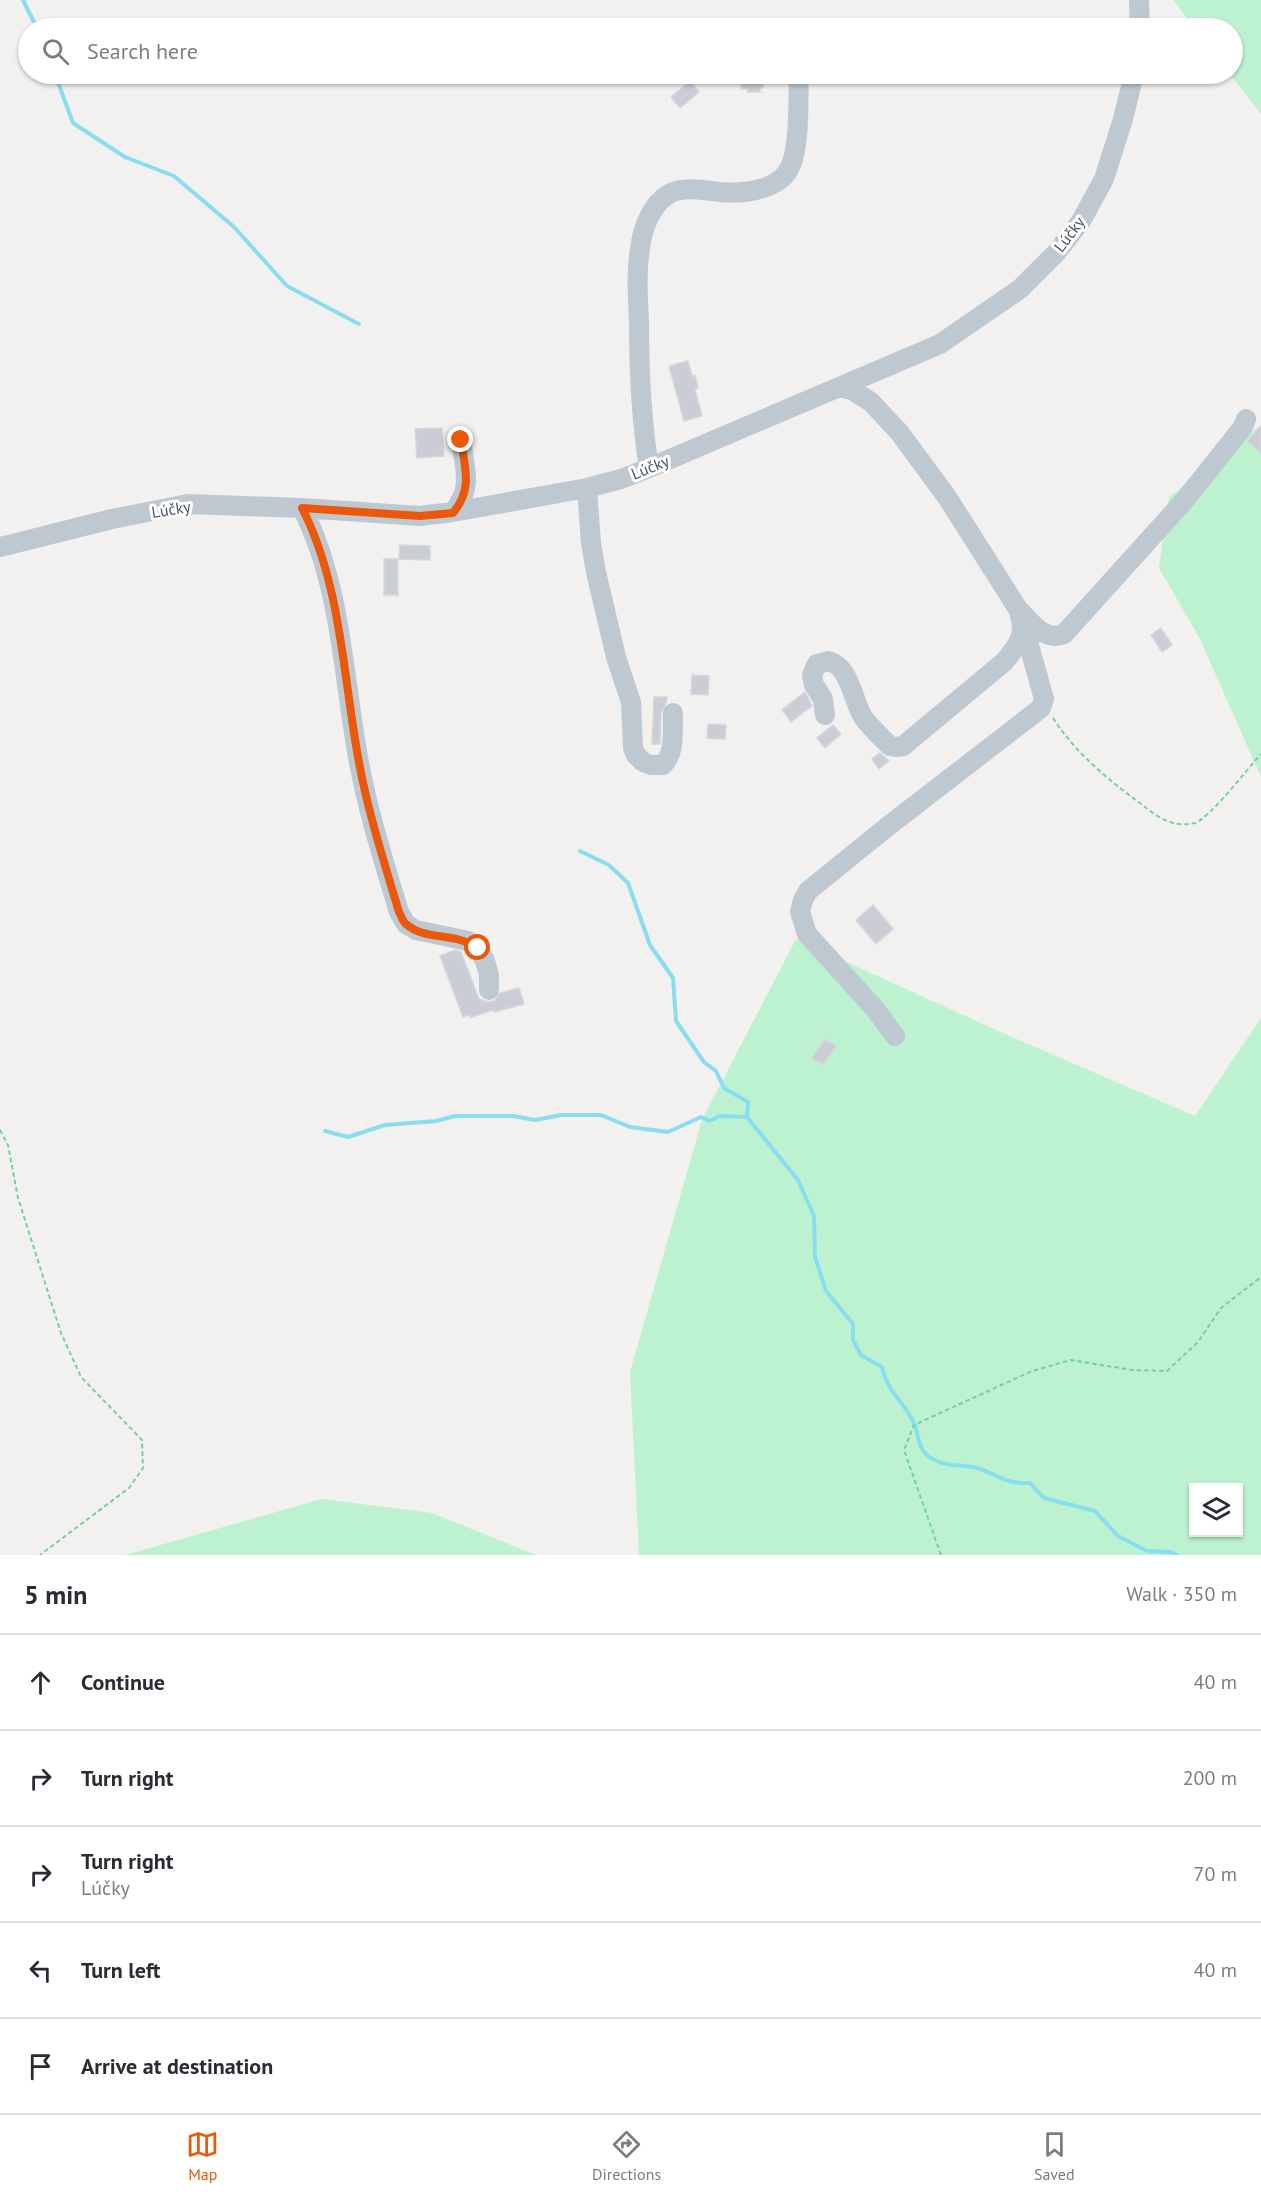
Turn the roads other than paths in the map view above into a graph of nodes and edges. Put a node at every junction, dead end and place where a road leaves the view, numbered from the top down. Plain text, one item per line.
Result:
1 (1139, 0) edge
2 (1140, 18) edge
3 (798, 84) edge
4 (1132, 84) edge
5 (842, 387) junction
6 (1246, 419) dead end
7 (461, 440) dead end
8 (649, 468) junction
9 (586, 488) junction
10 (302, 508) junction
11 (453, 513) junction
12 (0, 547) edge
13 (1021, 616) junction
14 (673, 713) dead end
15 (825, 715) dead end
16 (489, 990) dead end
17 (895, 1036) dead end

1 - 2 street
3 - 8 street
4 - 5 street, Lúčky
5 - 8 street, Lúčky
5 - 13 street
6 - 13 street
7 - 11 street
8 - 9 street, Lúčky
9 - 11 street, Lúčky
9 - 14 street
10 - 11 street, Lúčky
10 - 12 street, Lúčky
10 - 16 street
13 - 15 street
13 - 17 street

